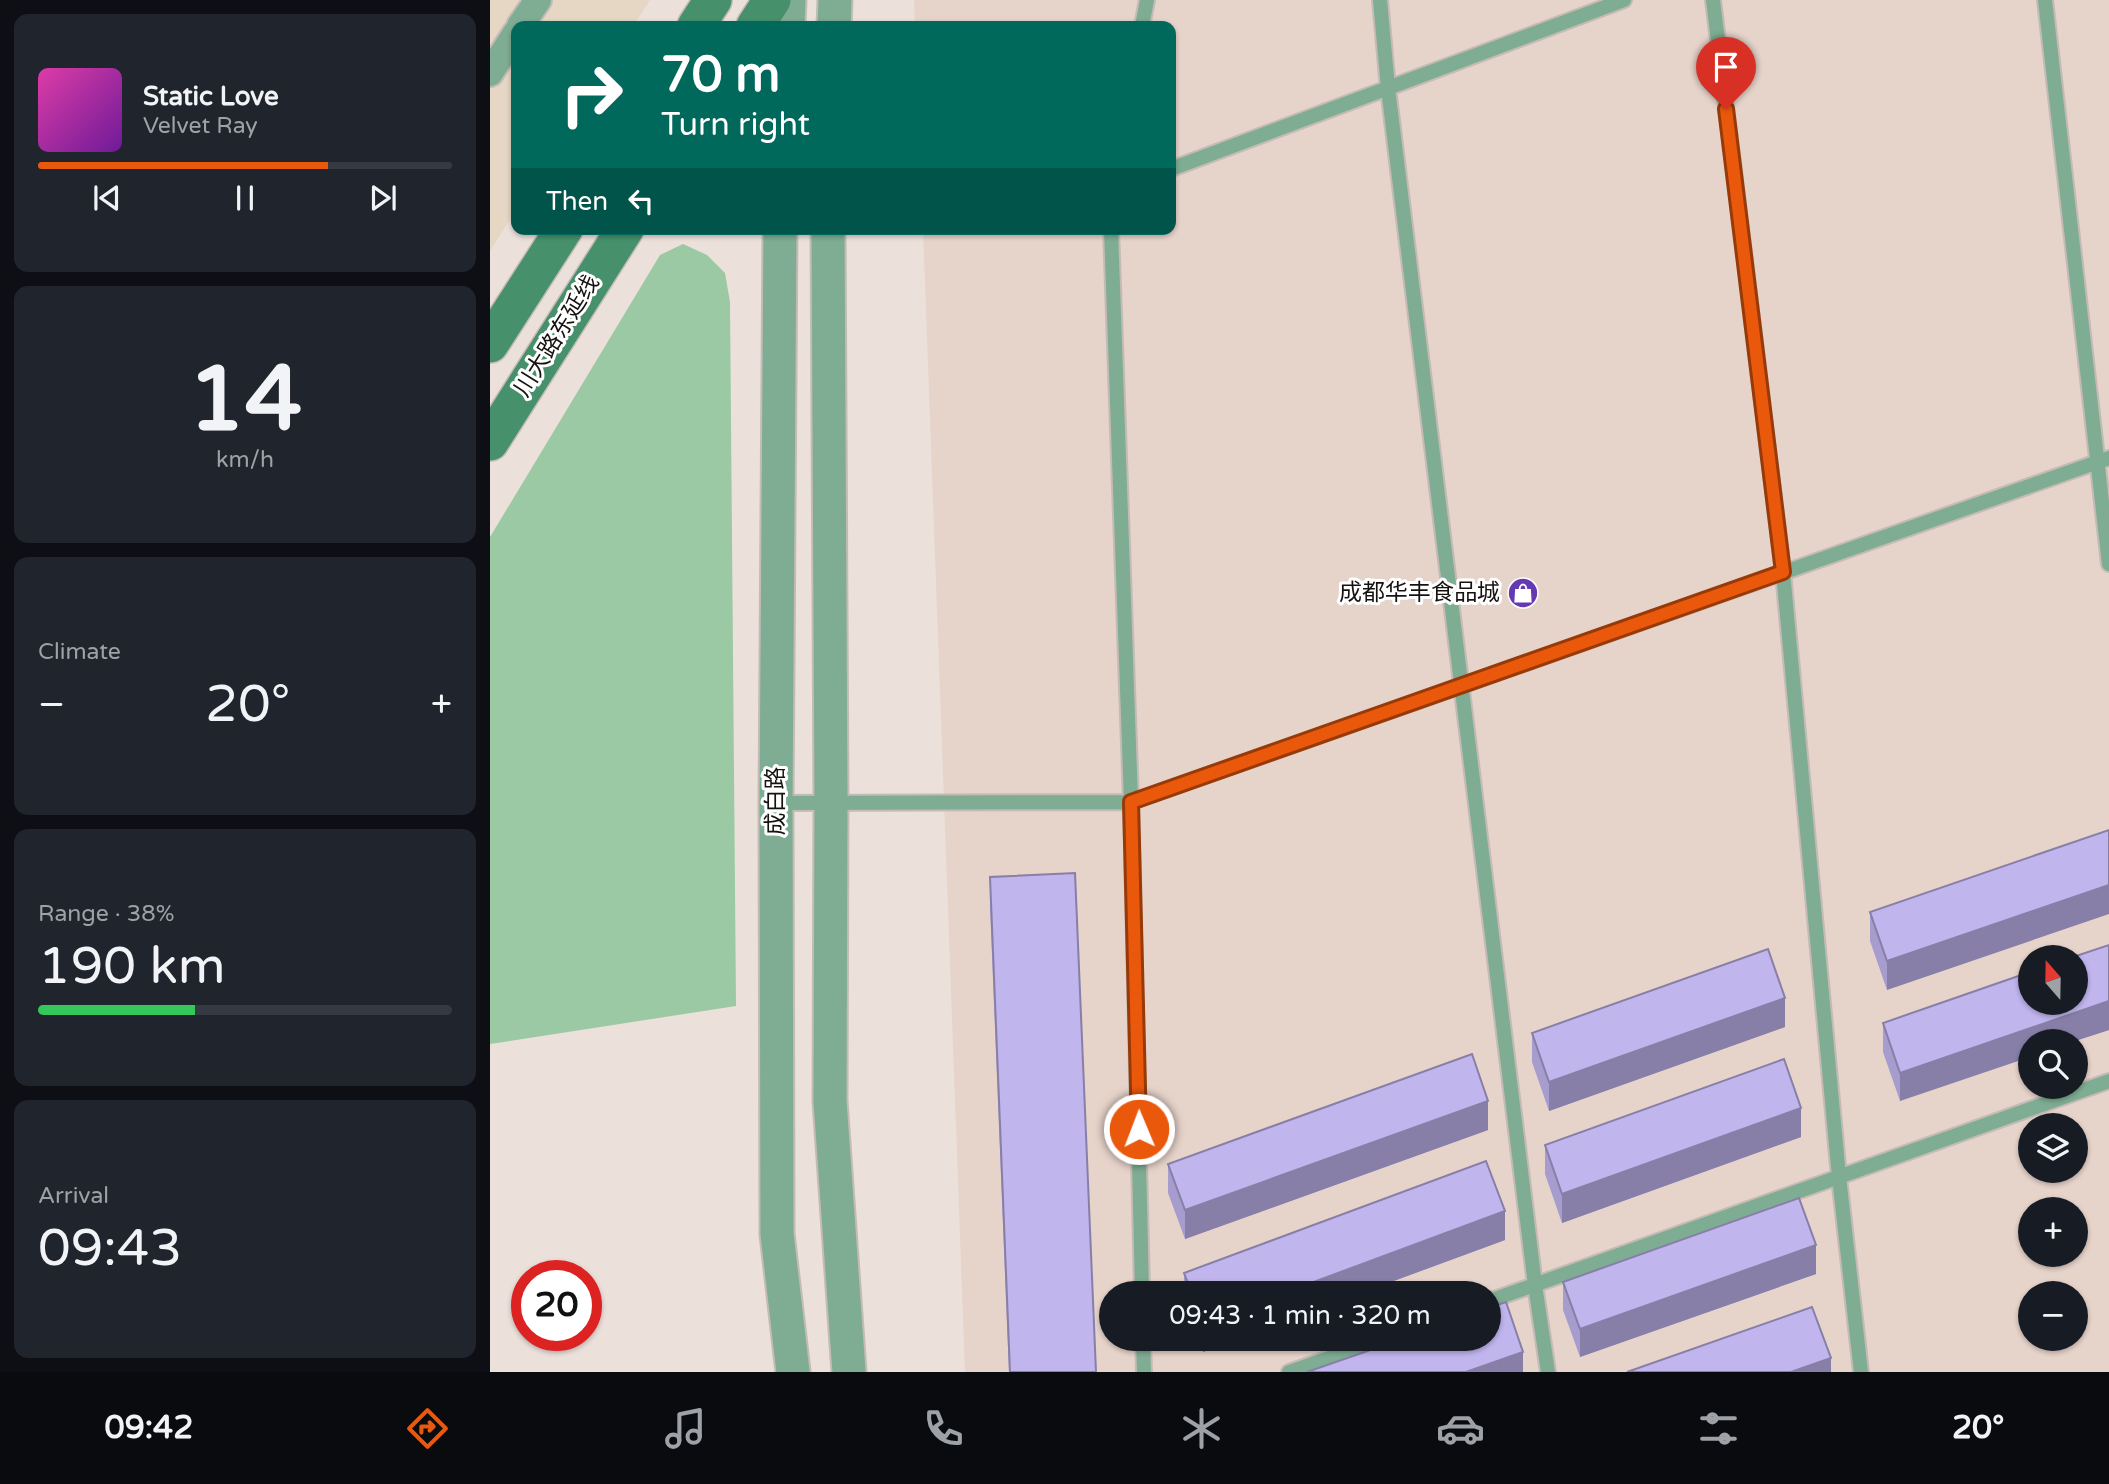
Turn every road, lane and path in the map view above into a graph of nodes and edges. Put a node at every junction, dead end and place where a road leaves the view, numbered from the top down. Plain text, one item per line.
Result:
1 (538, 0) edge
2 (713, 0) edge
3 (772, 0) edge
4 (789, 0) edge
5 (835, 0) edge
6 (1147, 0) edge
7 (1380, 0) edge
8 (1624, 0) edge
9 (1713, 0) edge
10 (2045, 0) edge
11 (523, 21) edge
12 (699, 21) edge
13 (758, 21) edge
14 (788, 21) edge
15 (834, 21) edge
16 (1143, 21) edge
17 (511, 41) edge
18 (490, 73) edge
19 (1388, 88) junction
20 (1176, 167) edge
21 (560, 235) edge
22 (621, 235) edge
23 (759, 235) edge
24 (780, 235) edge
25 (828, 235) edge
26 (1111, 235) edge
27 (778, 262) junction
28 (490, 344) edge
29 (490, 442) edge
30 (2103, 460) edge
31 (2109, 564) edge
32 (1783, 572) junction
33 (1463, 685) junction
34 (831, 802) junction
35 (1131, 802) junction
36 (776, 803) junction
37 (2109, 1081) edge
38 (1839, 1177) junction
39 (1142, 1281) edge
40 (1535, 1285) junction
41 (1501, 1297) edge
42 (1143, 1351) edge
43 (1349, 1351) edge
44 (793, 1372) edge
45 (849, 1372) edge
46 (1144, 1372) edge
47 (1289, 1372) edge
48 (1548, 1372) edge
49 (1861, 1372) edge

1 - 11 street
2 - 12 main road
3 - 13 main road
4 - 14 street
5 - 15 street
6 - 16 lane
7 - 19 lane
8 - 19 lane
9 - 32 lane
10 - 30 lane
17 - 18 street
19 - 20 lane
19 - 33 lane
21 - 28 main road
22 - 29 main road, 川大路东延线
23 - 27 street
24 - 27 street, 成白路
25 - 34 street
26 - 35 lane
27 - 36 street, 成白路
30 - 31 lane
30 - 32 lane
32 - 33 lane
32 - 38 lane
33 - 35 lane
33 - 40 lane
34 - 35 lane
34 - 36 lane
34 - 45 street
35 - 39 lane
36 - 44 street, 成白路
37 - 38 lane
38 - 40 lane
38 - 49 lane
40 - 41 lane
40 - 48 lane
42 - 46 lane
43 - 47 lane

